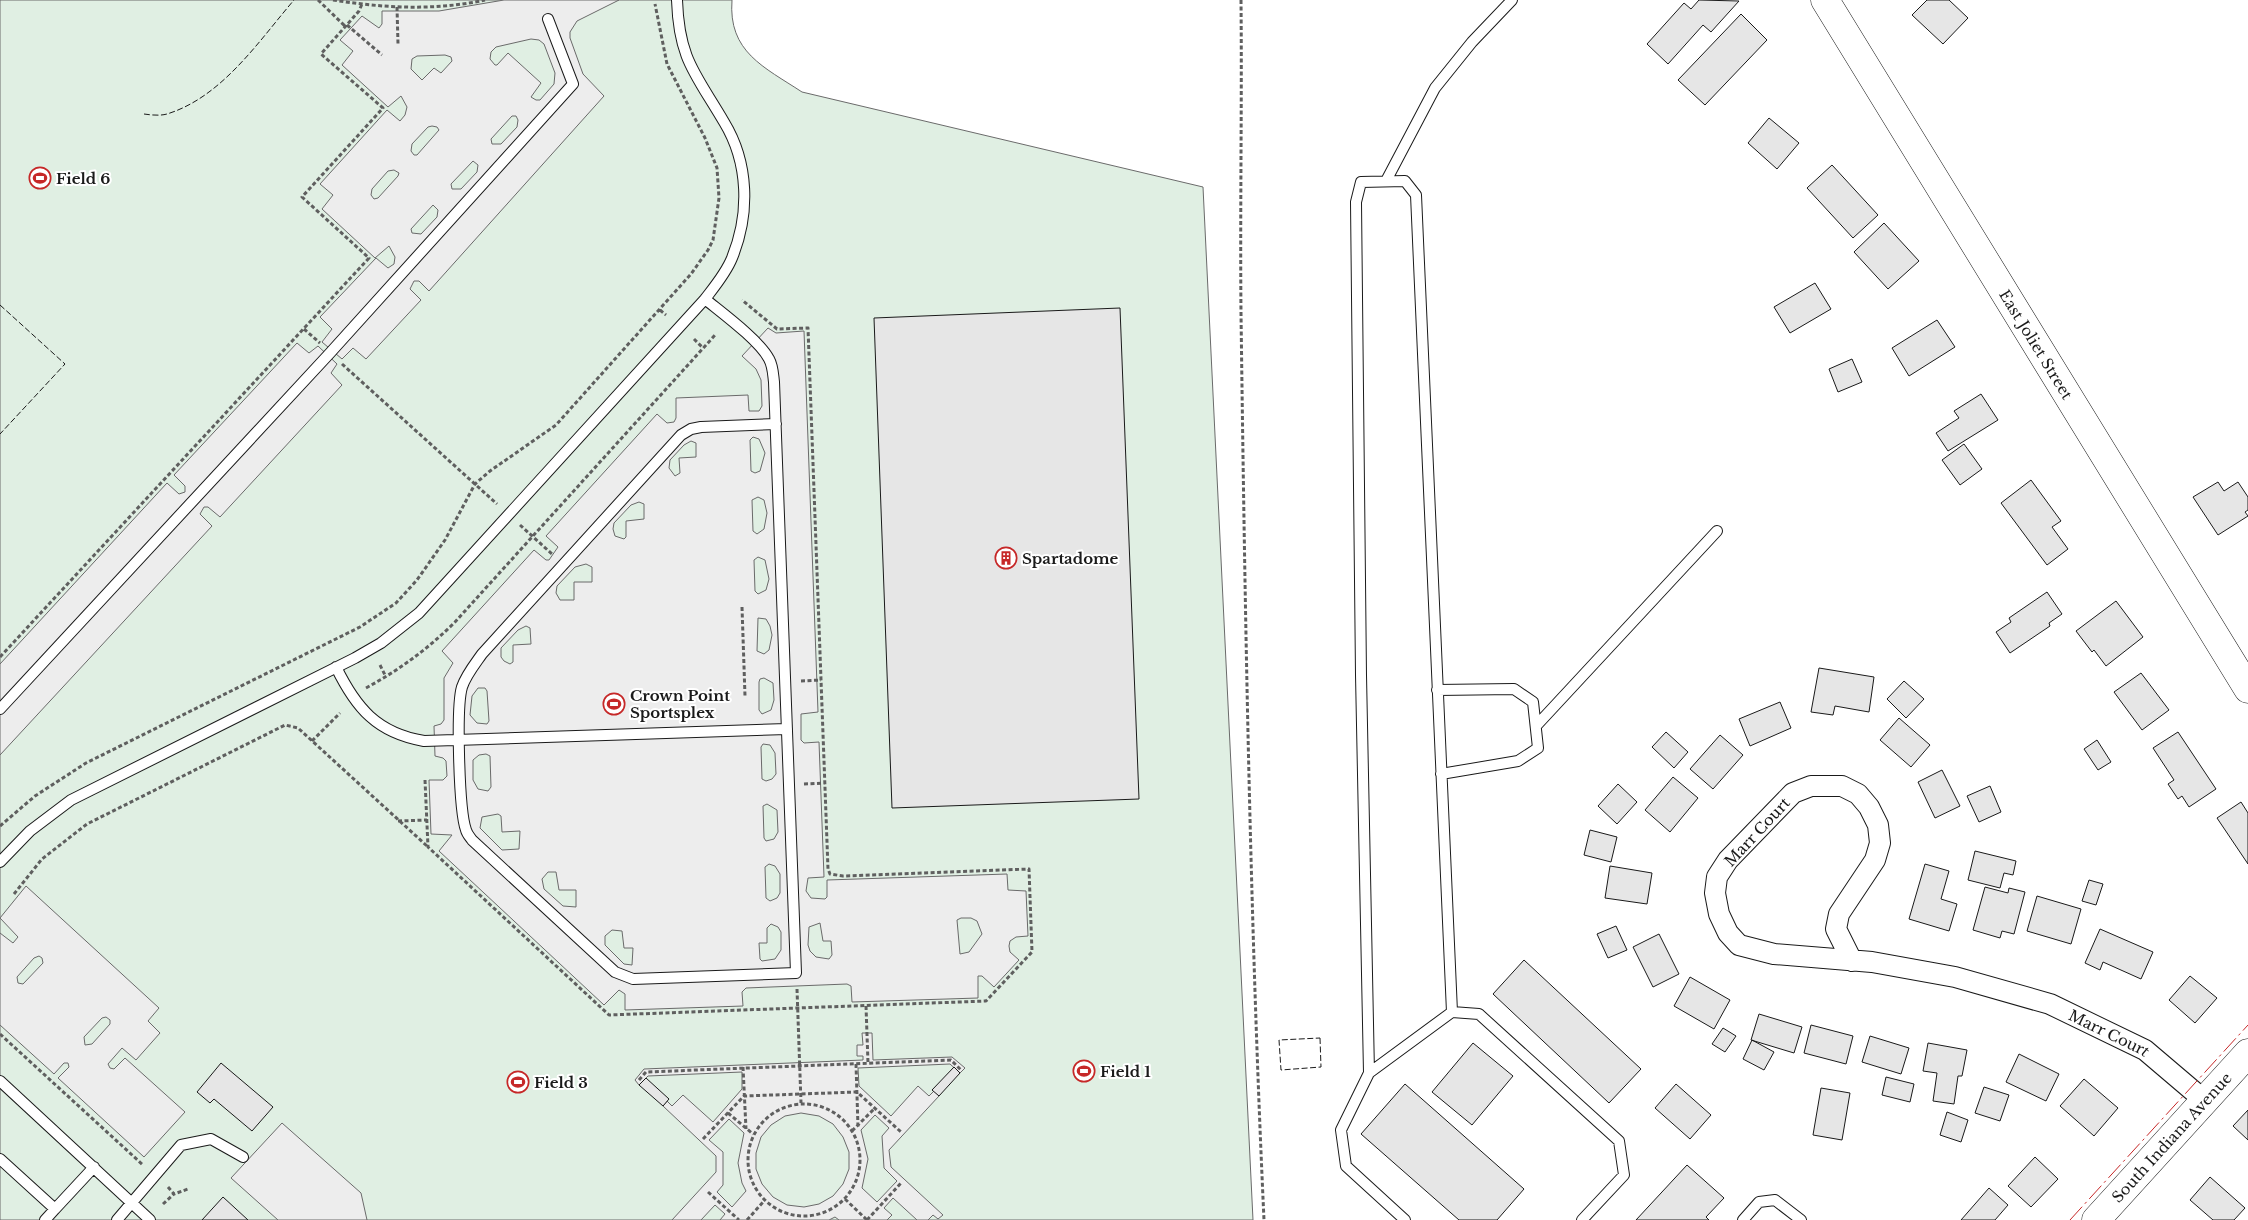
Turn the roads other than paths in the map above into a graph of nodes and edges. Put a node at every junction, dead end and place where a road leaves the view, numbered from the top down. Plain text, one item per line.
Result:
1 (677, 0) edge
2 (1512, 0) edge
3 (1825, 0) edge
4 (548, 19) dead end
5 (1386, 181) junction
6 (705, 299) junction
7 (776, 424) junction
8 (1716, 530) dead end
9 (336, 667) junction
10 (2248, 689) edge
11 (1437, 690) junction
12 (0, 709) edge
13 (1536, 726) junction
14 (787, 728) junction
15 (460, 741) junction
16 (1441, 774) junction
17 (0, 862) edge
18 (1852, 961) junction
19 (1452, 1012) junction
20 (2248, 1053) edge
21 (1369, 1073) junction
22 (0, 1081) edge
23 (2205, 1101) junction
24 (243, 1157) dead end
25 (0, 1159) edge
26 (94, 1167) junction
27 (132, 1203) junction
28 (55, 1209) junction
29 (45, 1220) edge
30 (117, 1220) edge
31 (150, 1220) edge
32 (1405, 1220) edge
33 (1582, 1220) edge
34 (1743, 1220) edge
35 (1799, 1220) edge
36 (2096, 1220) edge

1 - 6 lane
2 - 5 lane
3 - 10 main road, East Joliet Street
4 - 12 lane
5 - 11 lane
5 - 21 lane
6 - 7 lane
6 - 9 lane
7 - 14 lane
7 - 15 lane
8 - 13 lane
9 - 15 lane
9 - 17 lane
11 - 13 lane
11 - 16 lane
13 - 16 lane
14 - 15 lane
14 - 15 lane
16 - 19 lane
18 - 18 street, Marr Court
18 - 23 street, Marr Court
19 - 21 lane
19 - 33 lane
20 - 23 main road, South Indiana Avenue
21 - 32 lane
22 - 26 lane
23 - 36 main road, South Indiana Avenue
24 - 27 lane
25 - 28 lane
26 - 27 lane
26 - 28 lane
27 - 30 lane
27 - 31 lane
28 - 29 lane
34 - 35 lane

